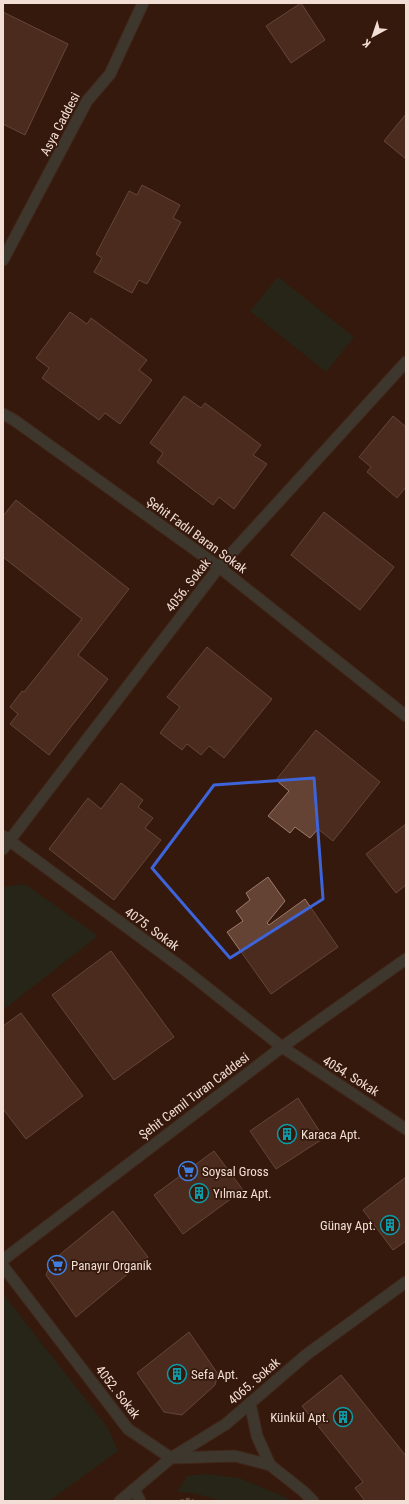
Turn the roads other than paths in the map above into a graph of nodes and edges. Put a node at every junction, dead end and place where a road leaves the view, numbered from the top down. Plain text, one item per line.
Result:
1 (142, 3) edge
2 (3, 260) edge
3 (406, 362) edge
4 (3, 414) edge
5 (219, 567) junction
6 (406, 716) edge
7 (5, 842) edge
8 (406, 959) edge
9 (282, 1047) junction
10 (406, 1129) edge
11 (3, 1260) edge
12 (3, 1266) edge
13 (406, 1282) edge
14 (250, 1403) junction
15 (171, 1458) junction
16 (270, 1466) junction
17 (134, 1489) junction
18 (120, 1501) edge
19 (140, 1501) edge
20 (313, 1501) edge

1 - 2 street, Asya Caddesi
3 - 5 street, 4056. Sokak
4 - 5 street, Şehit Fadıl Baran Sokak
5 - 6 street, Şehit Fadıl Baran Sokak
5 - 7 street, 4056. Sokak
7 - 9 street, 4075. Sokak
8 - 9 street, Şehit Cemil Turan Caddesi
9 - 10 street, 4054. Sokak
9 - 11 street, Şehit Cemil Turan Caddesi
12 - 15 street, 4052. Sokak
13 - 14 street, 4065. Sokak
14 - 15 street, 4065. Sokak
14 - 16 street
15 - 16 street
15 - 17 street, 4065. Sokak
16 - 20 street
17 - 18 street, 4065. Sokak
17 - 19 street

